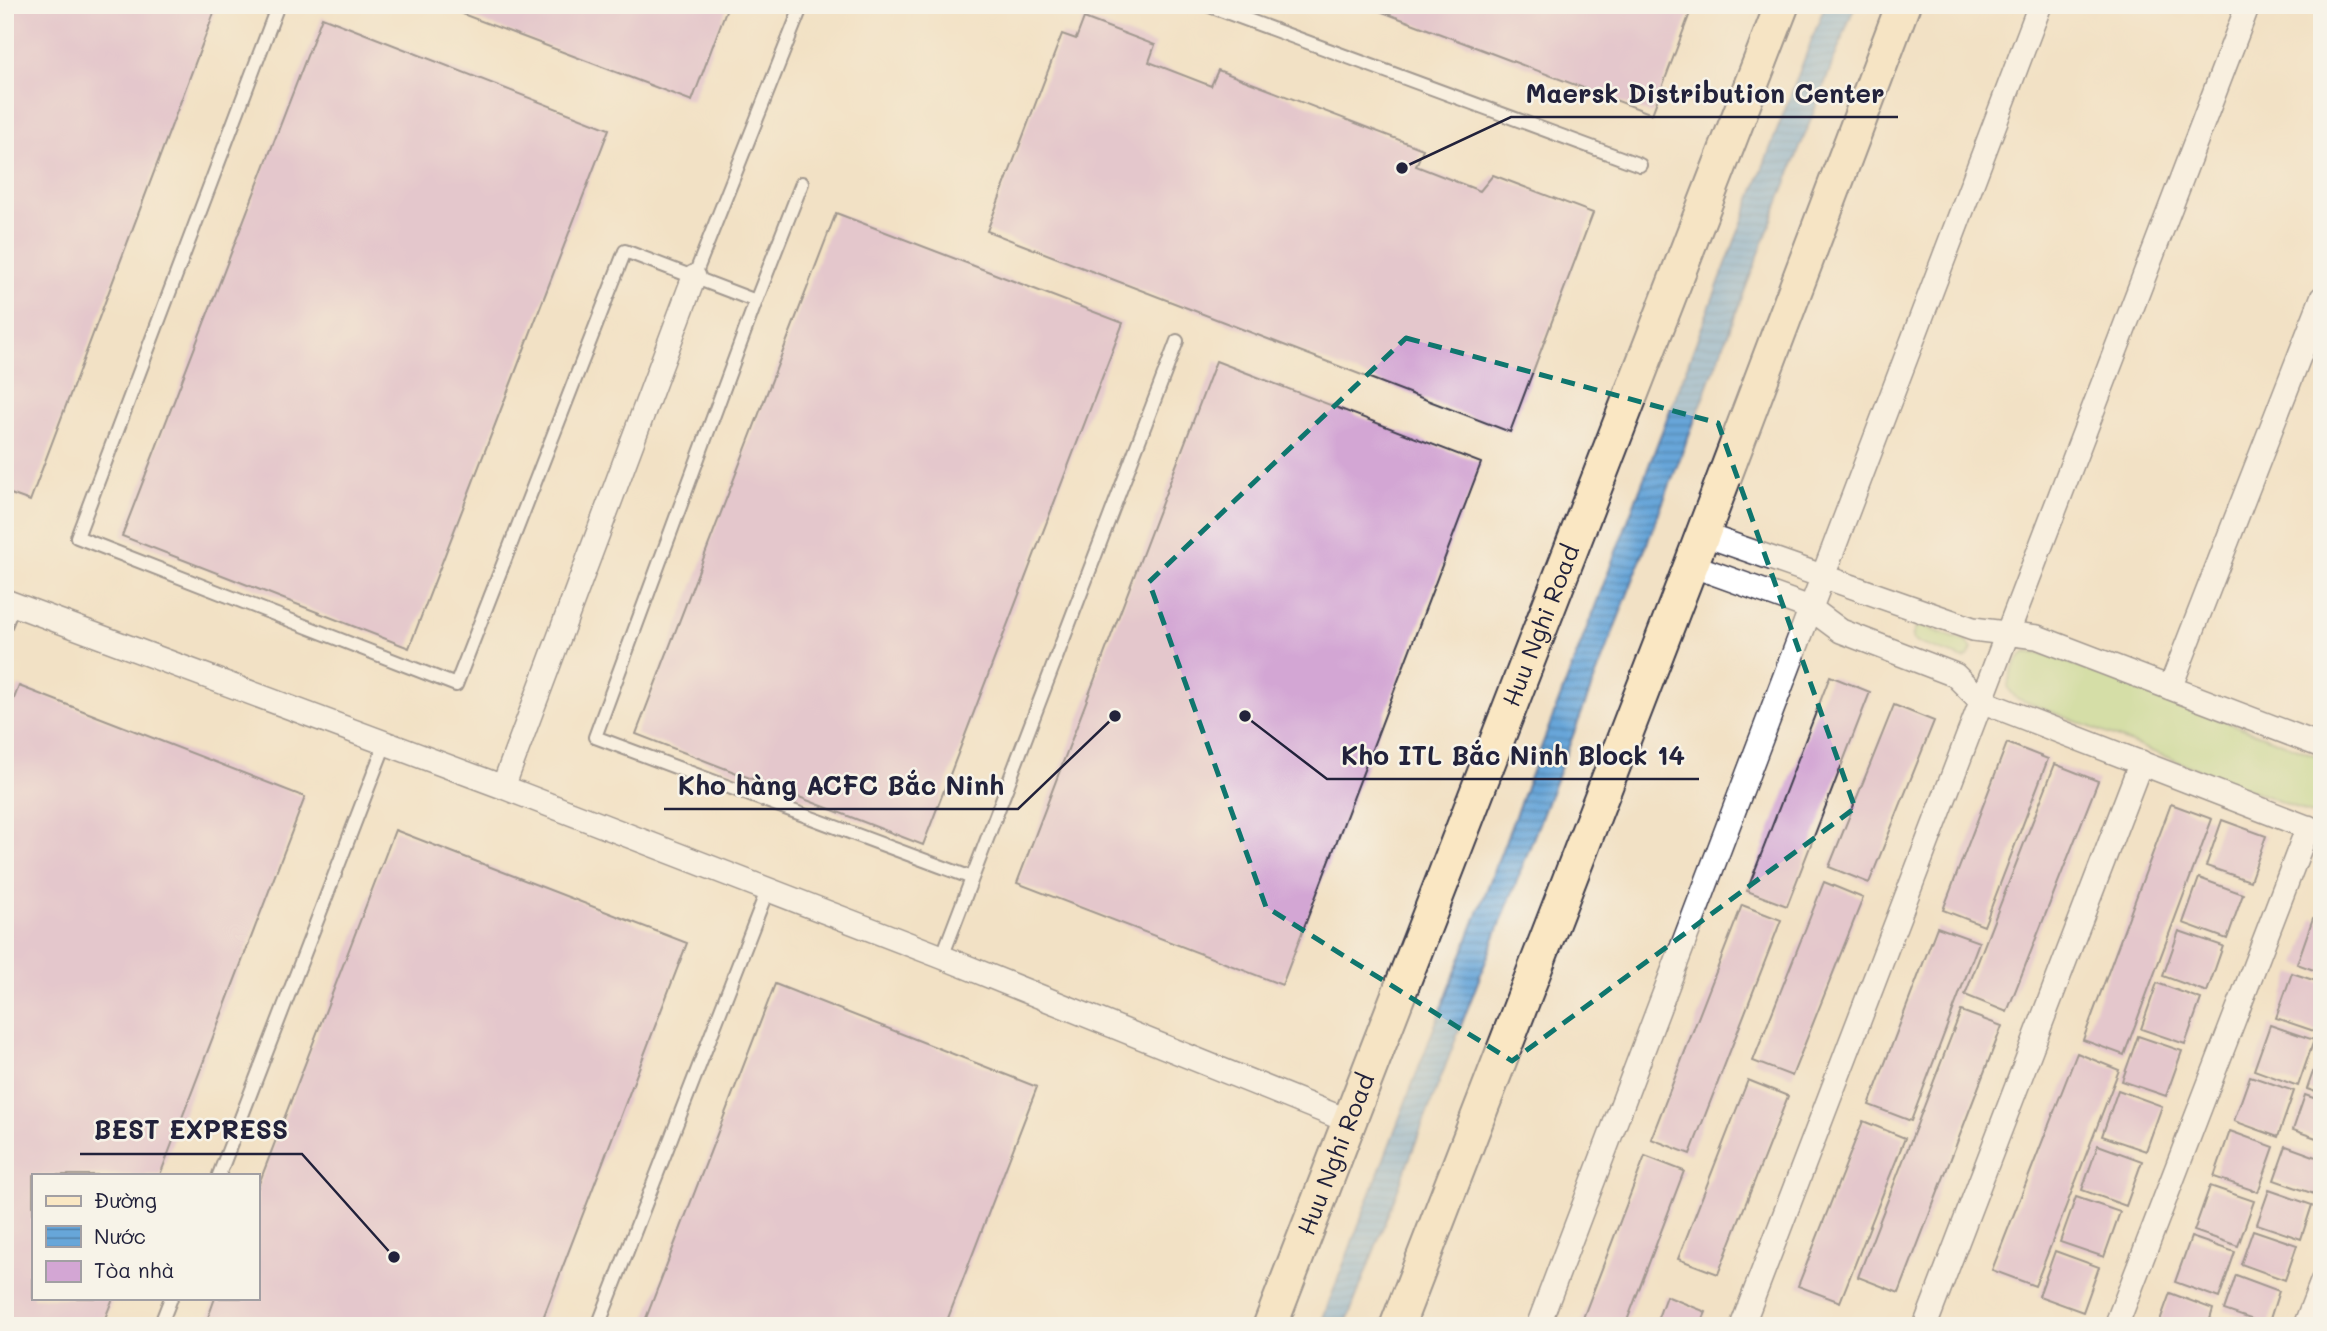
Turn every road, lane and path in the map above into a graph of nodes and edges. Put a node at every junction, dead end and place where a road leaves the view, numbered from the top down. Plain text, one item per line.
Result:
1 (278, 5) edge
2 (802, 5) edge
3 (1207, 5) edge
4 (1783, 5) edge
5 (1903, 5) edge
6 (2039, 5) edge
7 (2248, 5) edge
8 (1640, 165) dead end
9 (802, 183) dead end
10 (694, 277) junction
11 (2322, 298) edge
12 (756, 301) junction
13 (1177, 341) dead end
14 (1702, 534) junction
15 (1691, 565) junction
16 (1822, 578) junction
17 (10, 602) edge
18 (1810, 608) junction
19 (5, 626) edge
20 (2007, 632) junction
21 (2170, 688) junction
22 (1982, 701) junction
23 (385, 744) junction
24 (2322, 746) edge
25 (2141, 762) junction
26 (503, 787) junction
27 (2315, 830) edge
28 (972, 878) junction
29 (767, 891) junction
30 (942, 957) junction
31 (1351, 1122) junction
32 (219, 1174) edge
33 (2322, 1282) edge
34 (170, 1300) edge
35 (160, 1326) edge
36 (598, 1326) edge
37 (1270, 1326) edge
38 (1397, 1326) edge
39 (1538, 1326) edge
40 (1742, 1326) edge
41 (1925, 1326) edge
42 (2116, 1326) edge
43 (2305, 1326) edge

1 - 10 lane
2 - 10 lane
3 - 8 lane
4 - 31 main road, Huu Nghi Road
5 - 14 main road
6 - 16 street
7 - 20 street
9 - 12 lane
10 - 12 lane
10 - 26 street
11 - 21 street
12 - 28 lane
13 - 28 lane
14 - 15 main road
14 - 16 street
15 - 18 street
15 - 38 main road
16 - 18 street
16 - 20 street
17 - 19 lane
17 - 23 street
18 - 22 street
18 - 39 street
20 - 21 street
20 - 22 street
21 - 24 street
22 - 25 street
22 - 40 street
23 - 26 street
23 - 32 lane
25 - 27 street
25 - 41 street
26 - 29 street
27 - 42 street
28 - 30 lane
29 - 30 street
29 - 36 lane
30 - 31 street
31 - 37 main road, Huu Nghi Road
33 - 43 street
34 - 35 lane

